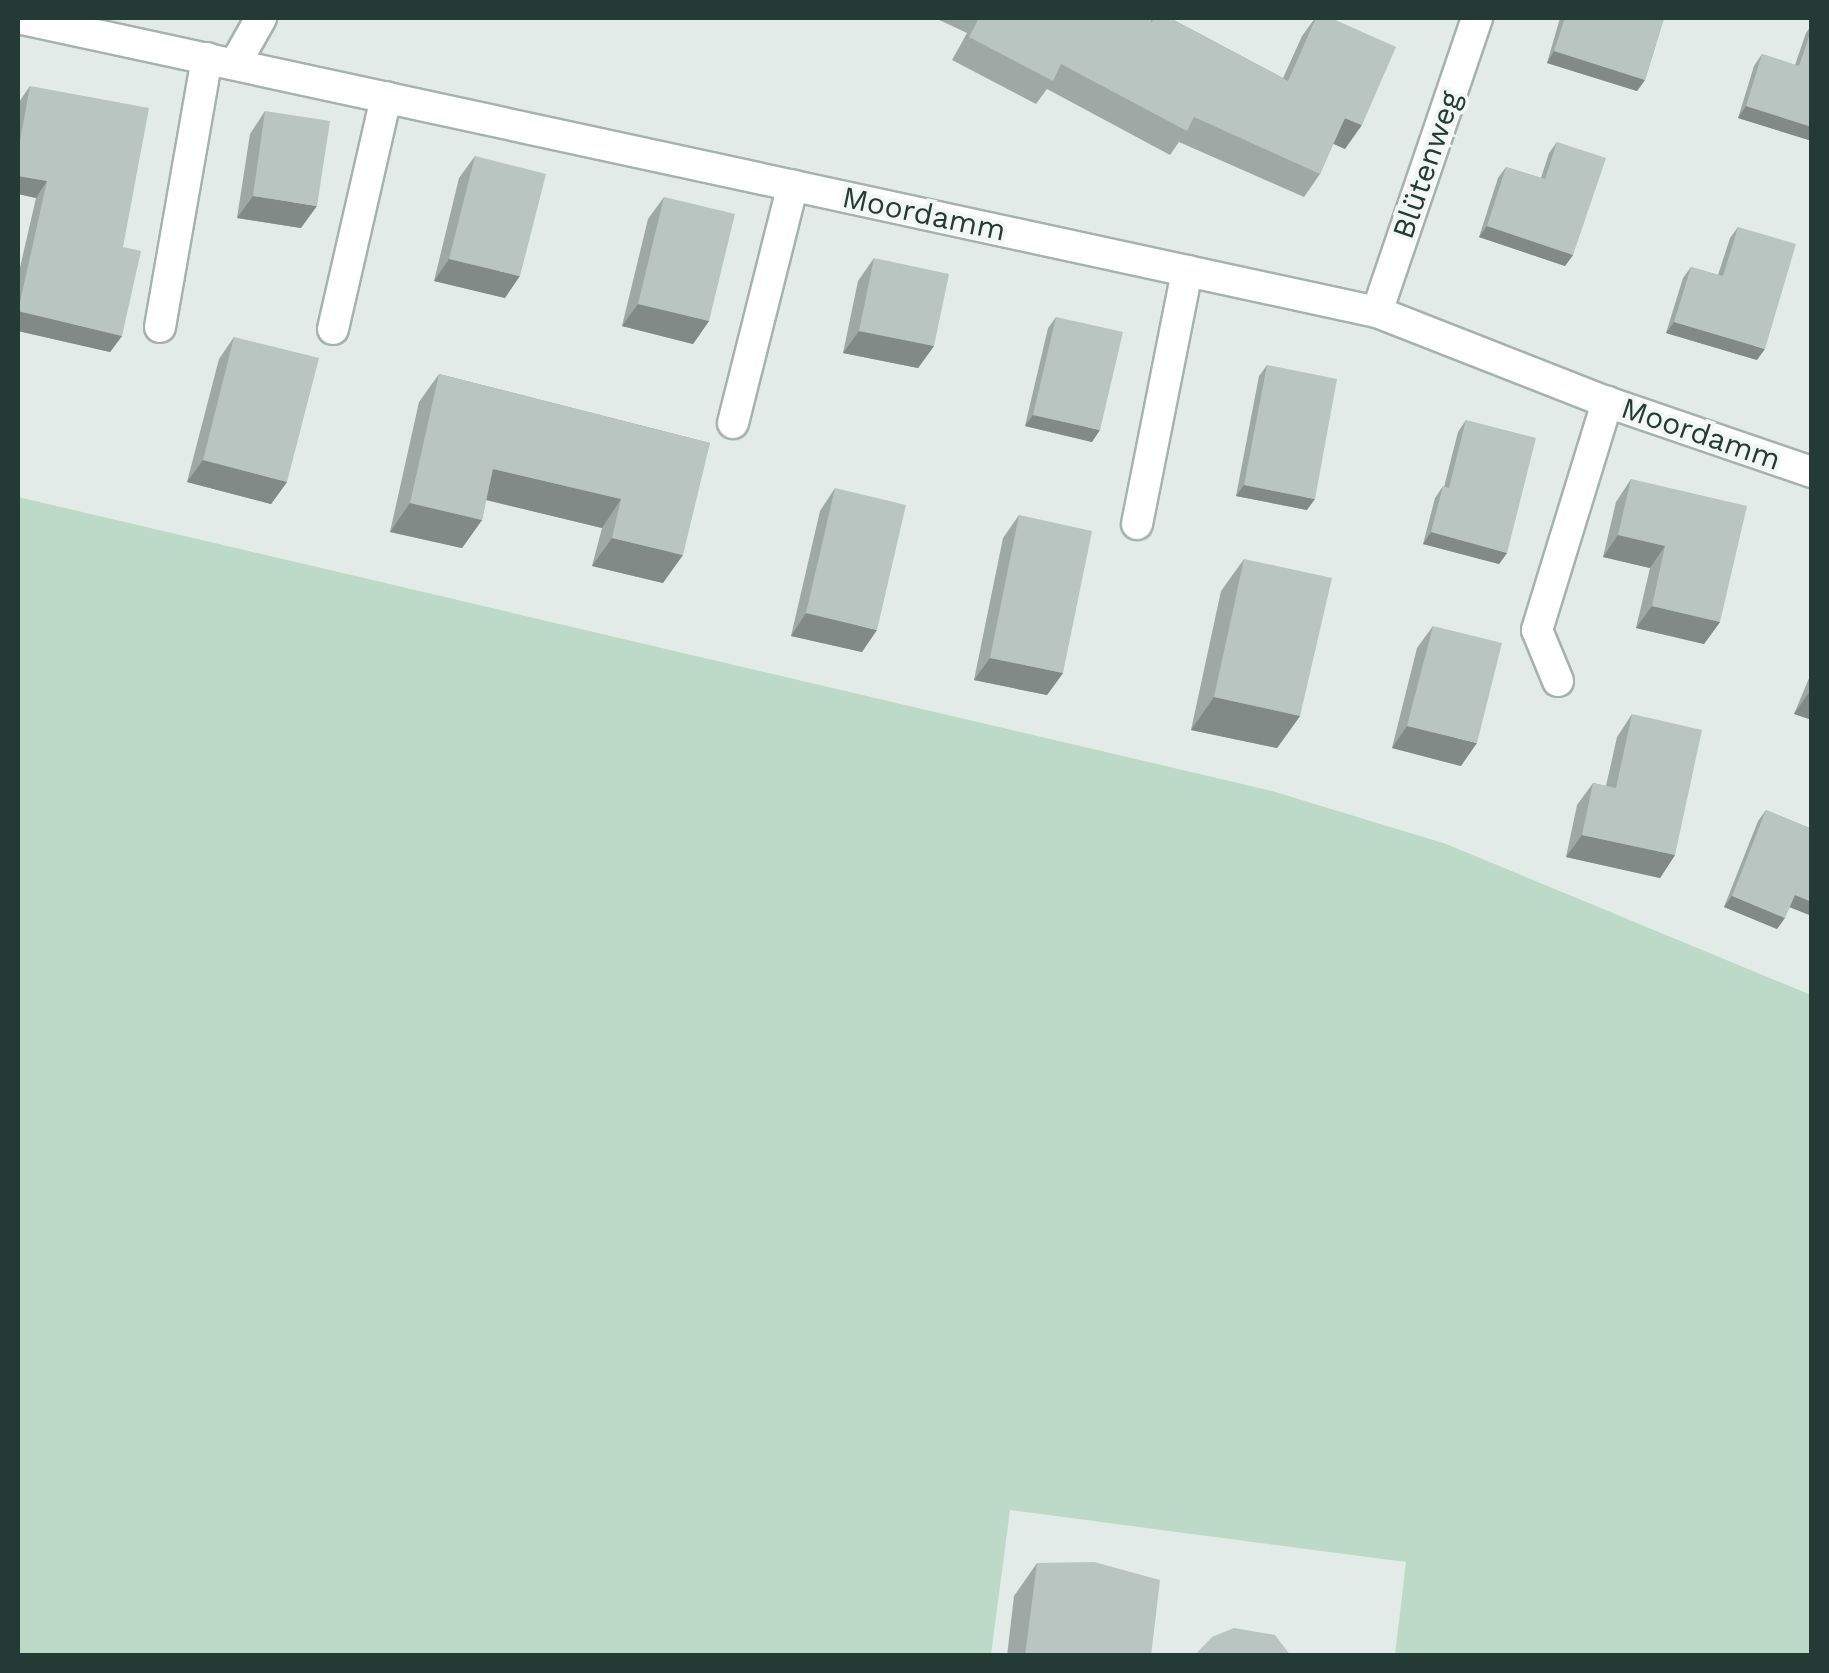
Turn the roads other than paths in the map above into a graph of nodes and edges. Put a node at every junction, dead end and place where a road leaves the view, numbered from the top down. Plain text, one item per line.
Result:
1 (18, 18) edge
2 (261, 18) edge
3 (1477, 18) edge
4 (221, 61) junction
5 (386, 97) junction
6 (793, 185) junction
7 (1188, 271) junction
8 (1377, 312) junction
9 (160, 327) dead end
10 (333, 329) dead end
11 (1606, 402) junction
12 (733, 423) dead end
13 (1812, 472) edge
14 (1137, 524) dead end
15 (1558, 681) dead end

1 - 4 street, Moordamm
2 - 4 street
3 - 8 street, Blütenweg
4 - 5 street, Moordamm
4 - 9 street
5 - 6 street, Moordamm
5 - 10 street
6 - 7 street, Moordamm
6 - 12 street
7 - 8 street, Moordamm
7 - 14 street
8 - 11 street, Moordamm
11 - 13 street, Moordamm
11 - 15 street

